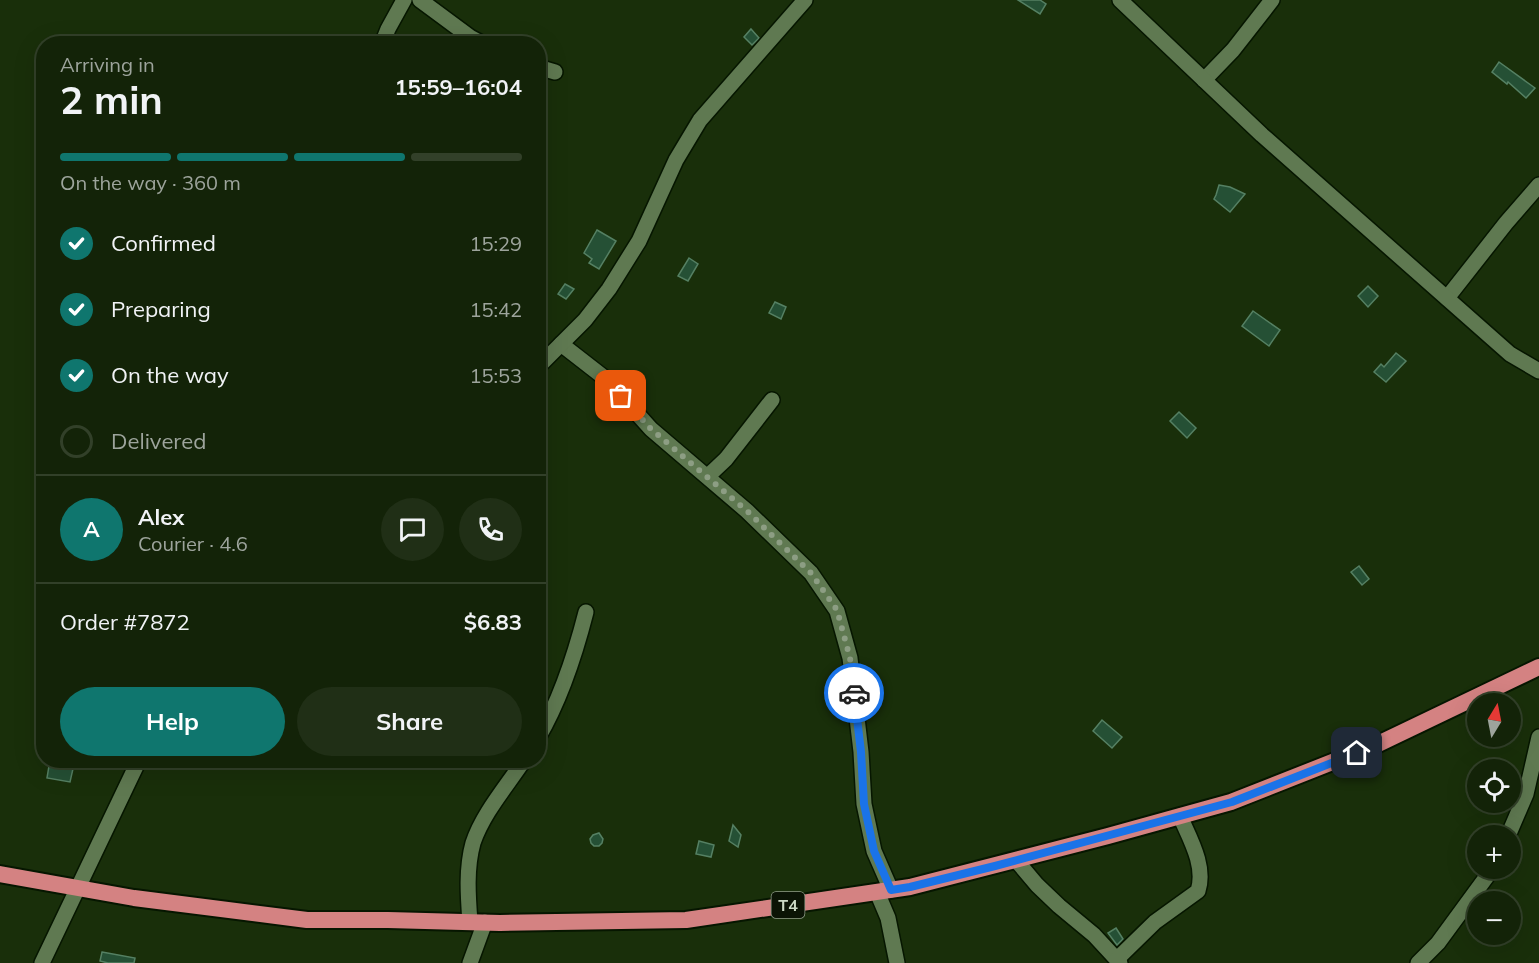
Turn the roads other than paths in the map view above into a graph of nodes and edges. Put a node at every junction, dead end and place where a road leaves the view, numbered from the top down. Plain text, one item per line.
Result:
1 (404, 0) edge
2 (420, 0) edge
3 (805, 0) edge
4 (1120, 0) edge
5 (1272, 0) edge
6 (385, 36) edge
7 (469, 36) edge
8 (546, 69) edge
9 (555, 72) dead end
10 (1204, 80) junction
11 (1539, 185) edge
12 (1447, 298) junction
13 (561, 344) junction
14 (546, 359) edge
15 (1539, 371) edge
16 (772, 400) dead end
17 (708, 476) junction
18 (586, 612) dead end
19 (1539, 667) edge
20 (546, 724) edge
21 (1539, 737) edge
22 (135, 768) edge
23 (519, 768) edge
24 (1180, 816) junction
25 (1513, 825) edge
26 (1016, 860) junction
27 (0, 874) edge
28 (1485, 879) edge
29 (77, 889) junction
30 (884, 891) junction
31 (478, 922) junction
32 (1119, 961) edge
33 (42, 963) edge
34 (470, 963) edge
35 (897, 963) edge
36 (1418, 963) edge

1 - 6 street
2 - 7 street
3 - 13 street
4 - 10 street
5 - 10 street
8 - 9 street
10 - 12 street
11 - 12 street
12 - 15 street
13 - 14 street
13 - 17 street
16 - 17 street
17 - 30 street
18 - 20 street
19 - 24 highway, T4
21 - 25 street
22 - 29 street
23 - 31 street
24 - 26 highway, T4
24 - 32 street
26 - 30 highway, T4
26 - 32 street
27 - 29 highway, T4
28 - 36 street
29 - 31 highway, T4
29 - 33 street
30 - 31 highway, T4
30 - 35 street
31 - 34 street

